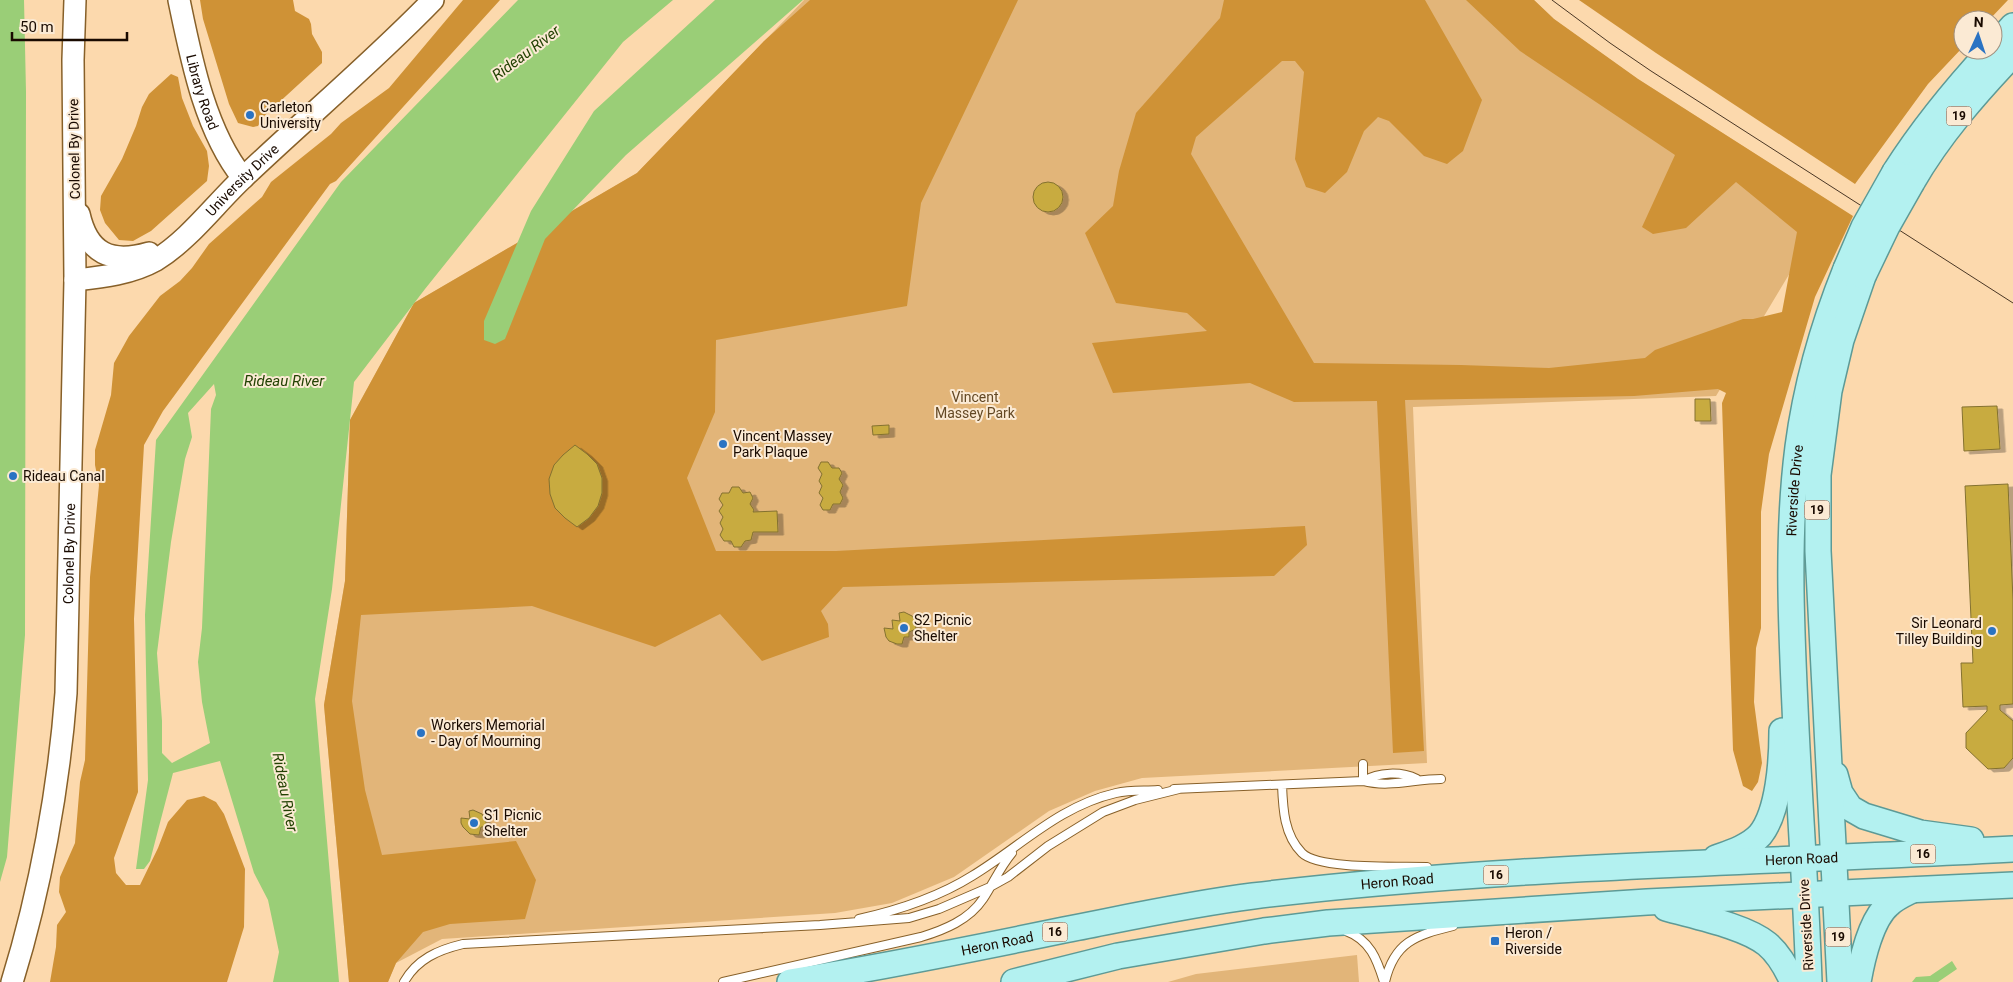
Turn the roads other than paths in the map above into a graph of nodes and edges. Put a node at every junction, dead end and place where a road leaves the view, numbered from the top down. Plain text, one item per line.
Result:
1 (75, 0) edge
2 (179, 0) edge
3 (433, 0) edge
4 (2013, 26) edge
5 (2003, 37) edge
6 (2013, 54) edge
7 (1982, 60) edge
8 (1904, 177) junction
9 (243, 178) junction
10 (75, 185) junction
11 (187, 234) junction
12 (1854, 272) junction
13 (75, 280) junction
14 (1792, 624) junction
15 (1829, 750) junction
16 (1363, 764) dead end
17 (1441, 778) dead end
18 (1363, 781) junction
19 (1282, 785) junction
20 (1179, 789) junction
21 (1020, 843) junction
22 (2013, 847) edge
23 (1833, 858) junction
24 (1802, 860) junction
25 (1702, 863) junction
26 (1436, 868) dead end
27 (1456, 868) dead end
28 (1546, 872) junction
29 (2013, 885) edge
30 (990, 887) junction
31 (1913, 889) junction
32 (1835, 893) junction
33 (1805, 894) junction
34 (1647, 902) junction
35 (1516, 910) junction
36 (1469, 922) dead end
37 (1328, 923) junction
38 (838, 924) junction
39 (1460, 924) dead end
40 (1021, 981) edge
41 (12, 982) edge
42 (404, 982) edge
43 (723, 982) edge
44 (790, 982) edge
45 (1384, 982) edge
46 (1793, 982) edge
47 (1809, 982) edge
48 (1840, 982) edge
49 (1858, 982) edge

1 - 10 main road, Colonel By Drive
2 - 9 main road, Library Road
3 - 9 main road, University Drive
4 - 5 main road, Riverside Drive / 19
6 - 8 main road, Riverside Drive / 19
7 - 8 main road, Riverside Drive / 19
8 - 12 main road, Riverside Drive / 19, bridge
9 - 11 main road, University Drive
10 - 11 main road
10 - 13 main road, Colonel By Drive
11 - 13 main road, University Drive
12 - 14 main road, Riverside Drive / 19
12 - 15 main road, Riverside Drive / 19
13 - 41 main road, Colonel By Drive
14 - 24 main road, Riverside Drive / 19
14 - 25 main road
15 - 22 main road
15 - 23 main road, Riverside Drive / 19
16 - 18 lane
17 - 18 lane
18 - 19 lane
19 - 20 lane
19 - 26 lane
20 - 21 lane
20 - 30 lane
21 - 30 lane
21 - 38 lane
22 - 23 main road, Heron Road / 16
23 - 24 main road, Heron Road / 16
23 - 32 main road, Riverside Drive / 19
24 - 25 main road, Heron Road / 16
24 - 33 main road, Riverside Drive / 19
25 - 28 main road, Heron Road / 16
27 - 28 lane
28 - 44 main road, Heron Road / 16
29 - 31 main road
30 - 38 lane
30 - 43 lane
31 - 32 main road
31 - 49 main road
32 - 33 main road
32 - 48 main road, Riverside Drive / 19
33 - 34 main road
33 - 47 main road, Riverside Drive / 19
34 - 35 main road
34 - 46 main road
35 - 36 lane
35 - 37 main road
37 - 40 main road
37 - 45 lane
38 - 42 lane
39 - 45 lane

